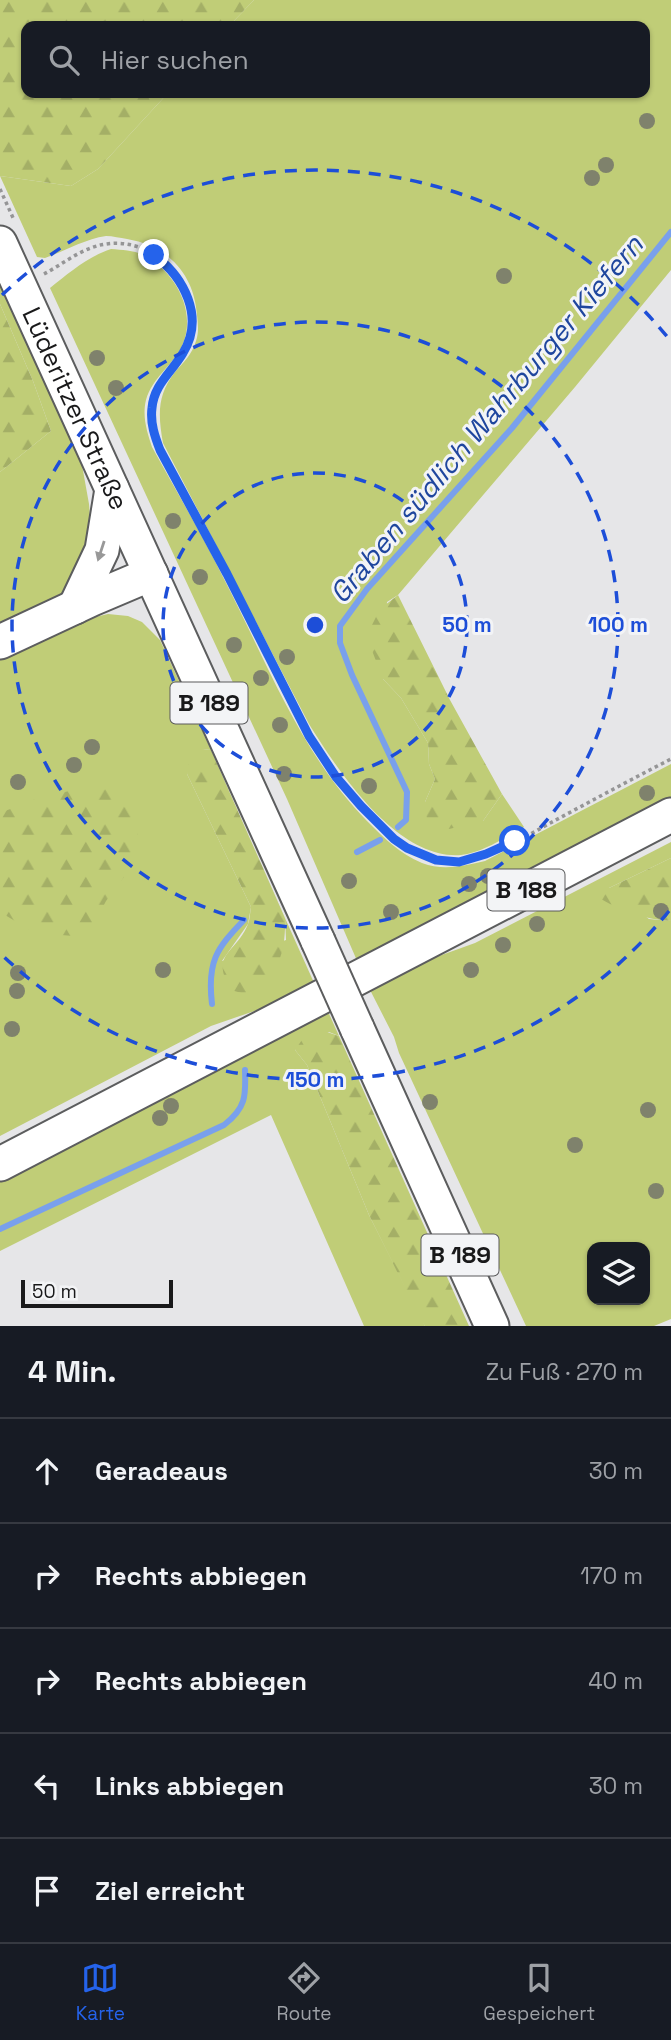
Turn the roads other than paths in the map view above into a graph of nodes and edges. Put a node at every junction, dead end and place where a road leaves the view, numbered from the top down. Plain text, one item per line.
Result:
1 (0, 243) edge
2 (113, 489) junction
3 (150, 574) junction
4 (75, 607) junction
5 (0, 642) edge
6 (668, 818) edge
7 (4, 1159) edge
8 (492, 1326) edge

1 - 2 main road, Lüderitzer Straße
2 - 3 main road, Lüderitzer Straße
2 -> 4 main road
3 - 4 main road
3 - 8 main road, B 189, bridge
4 - 5 main road
6 - 7 main road, B 188

